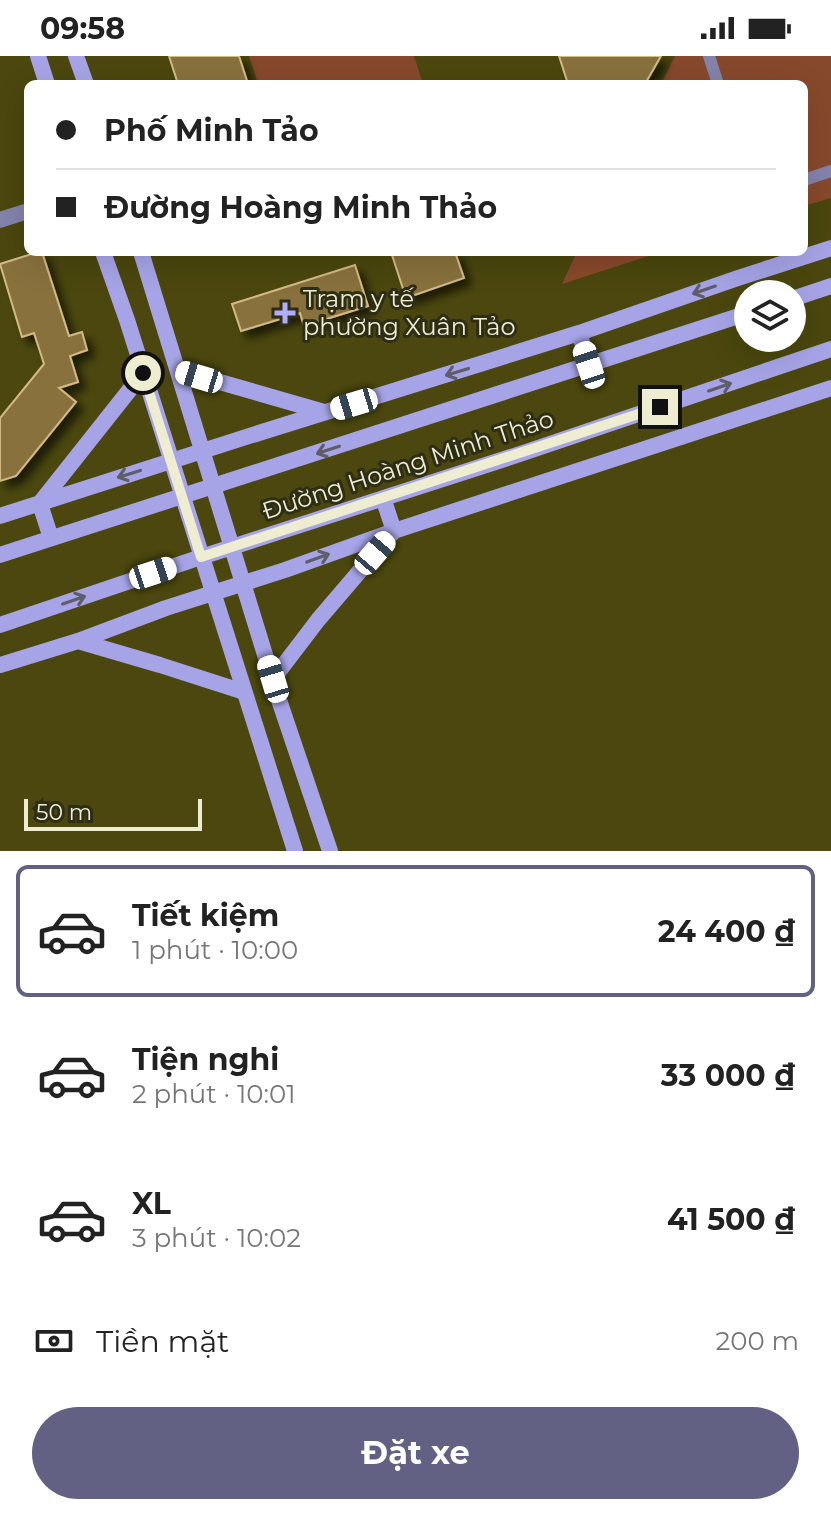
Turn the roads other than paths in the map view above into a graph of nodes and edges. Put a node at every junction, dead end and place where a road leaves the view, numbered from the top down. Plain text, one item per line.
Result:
1 (38, 56) edge
2 (76, 56) edge
3 (709, 56) edge
4 (46, 80) edge
5 (85, 80) edge
6 (717, 80) edge
7 (831, 171) edge
8 (808, 179) edge
9 (24, 212) edge
10 (0, 220) edge
11 (831, 248) edge
12 (808, 255) edge
13 (104, 256) edge
14 (142, 256) edge
15 (806, 256) edge
16 (831, 286) edge
17 (806, 294) edge
18 (734, 318) edge
19 (579, 333) junction
20 (831, 349) edge
21 (589, 365) junction
22 (178, 370) junction
23 (143, 373) junction
24 (831, 388) edge
25 (326, 413) junction
26 (171, 461) junction
27 (182, 497) junction
28 (383, 498) junction
29 (40, 504) junction
30 (0, 516) edge
31 (394, 531) junction
32 (51, 538) junction
33 (0, 555) edge
34 (201, 557) junction
35 (244, 583) junction
36 (213, 594) junction
37 (0, 625) edge
38 (78, 641) junction
39 (0, 665) edge
40 (273, 679) junction
41 (244, 692) junction
42 (295, 851) edge
43 (330, 851) edge

1 - 4 main road
2 - 5 main road
3 - 6 lane
7 - 8 lane
9 - 10 street
11 -> 12 main road
13 - 23 main road
14 - 22 main road
15 -> 19 main road
16 - 17 main road
18 - 21 main road, Đường Hoàng Minh Thảo
19 - 21 main road
19 -> 25 main road
28 -> 20 main road, Đường Hoàng Minh Thảo
21 -> 27 main road, Đường Hoàng Minh Thảo
22 - 25 main road
22 - 35 main road
23 - 26 main road
23 - 29 main road
24 - 31 main road
25 - 26 main road
26 - 27 main road
26 -> 29 main road
27 - 32 main road, Đường Hoàng Minh Thảo
27 - 34 main road
28 - 31 main road
28 - 34 main road, Đường Hoàng Minh Thảo
29 - 30 main road
29 - 32 main road
35 -> 31 main road
31 - 40 main road
32 - 33 main road, Đường Hoàng Minh Thảo
34 - 36 main road
37 -> 34 main road, Đường Hoàng Minh Thảo
35 - 36 main road
35 - 40 main road
36 - 38 main road
36 - 41 main road
38 - 39 main road
38 - 41 main road
40 - 43 main road
41 - 42 main road

